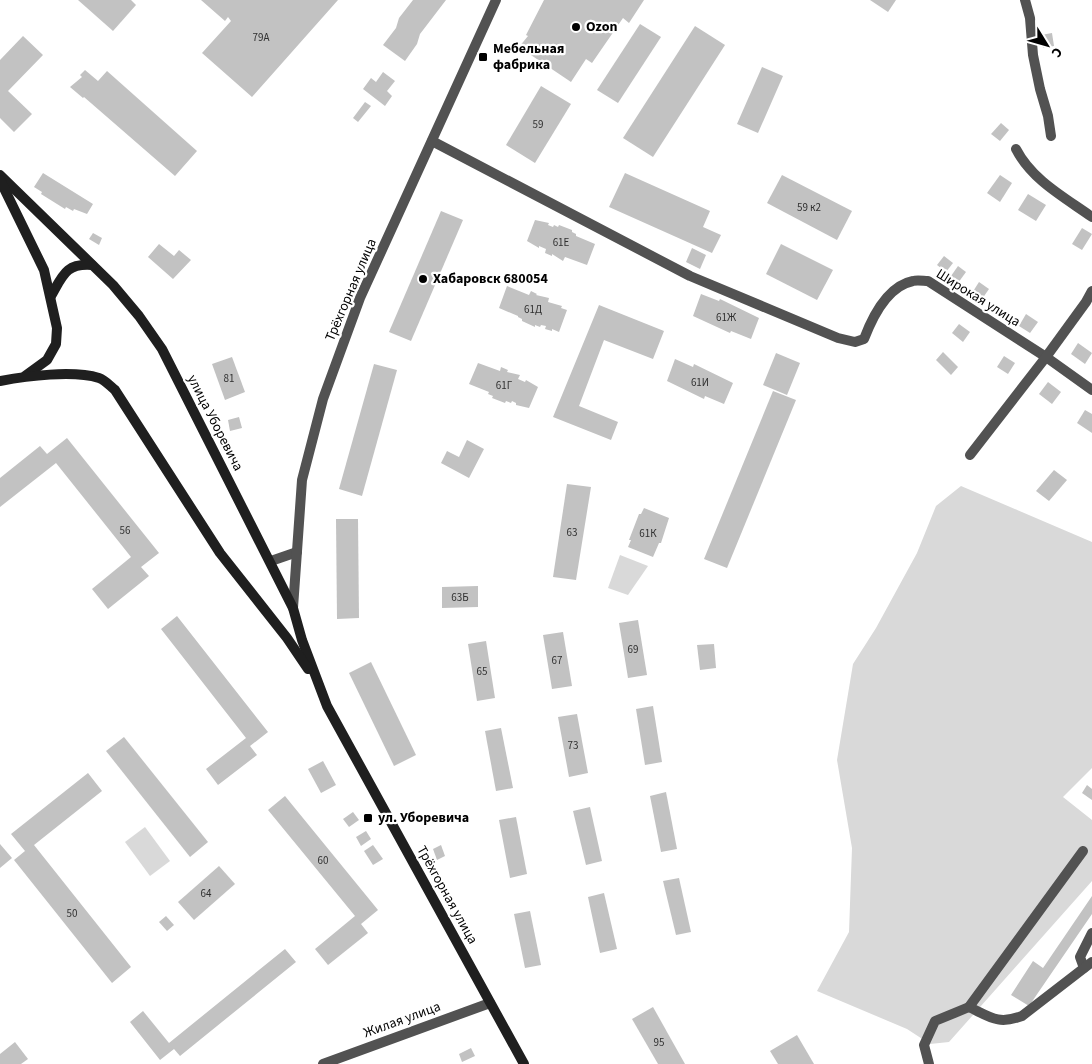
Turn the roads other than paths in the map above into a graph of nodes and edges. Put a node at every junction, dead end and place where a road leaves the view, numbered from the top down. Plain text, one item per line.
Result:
1 (496, 0) edge
2 (1025, 0) edge
3 (1051, 136) dead end
4 (432, 141) junction
5 (1016, 149) dead end
6 (0, 175) edge
7 (0, 180) edge
8 (1092, 217) edge
9 (92, 265) junction
10 (1092, 291) edge
11 (51, 296) junction
12 (1046, 357) junction
13 (24, 376) junction
14 (0, 381) edge
15 (1092, 390) edge
16 (970, 455) dead end
17 (297, 552) junction
18 (270, 561) junction
19 (293, 608) junction
20 (319, 686) junction
21 (1083, 851) dead end
22 (1092, 933) edge
23 (1088, 965) edge
24 (490, 1003) junction
25 (968, 1007) junction
26 (324, 1064) edge
27 (524, 1064) edge
28 (929, 1064) edge

1 - 4 street, Трёхгорная улица
2 - 3 street
4 - 12 street, Широкая улица
4 - 17 street, Трёхгорная улица
5 - 8 street
6 - 9 main road, улица Уборевича
7 - 11 main road
9 - 11 main road
9 - 18 main road, улица Уборевича
10 - 12 street
11 - 13 main road
12 - 15 street, Широкая улица
12 - 16 street
13 - 14 main road
13 - 20 main road
17 - 18 street
17 - 19 street, Трёхгорная улица
18 - 19 main road, улица Уборевича
19 - 20 main road, улица Уборевича
20 - 24 main road, Трёхгорная улица
21 - 25 street
22 - 23 street
23 - 25 street
24 - 26 street, Жилая улица
24 - 27 main road, Трёхгорная улица
25 - 28 street

